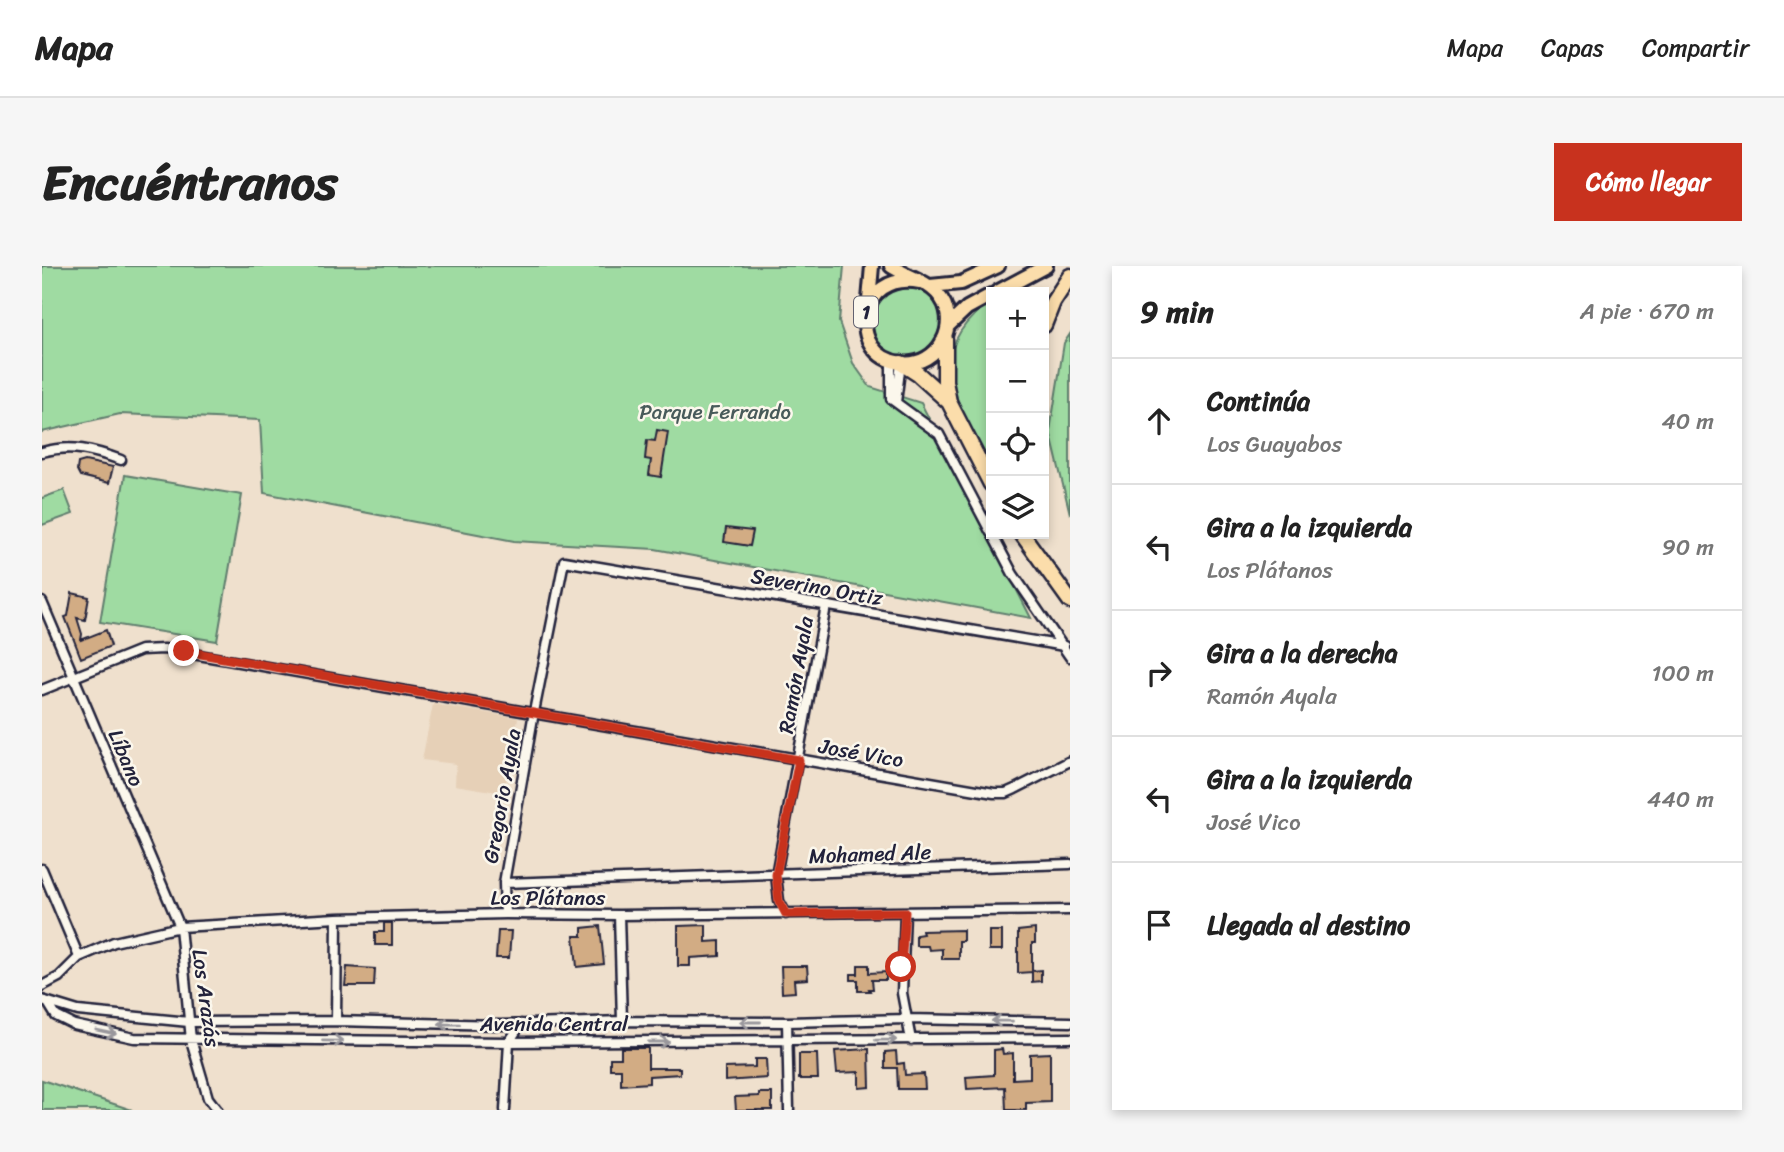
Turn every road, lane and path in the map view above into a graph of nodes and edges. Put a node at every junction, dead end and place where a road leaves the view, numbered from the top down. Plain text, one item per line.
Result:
1 (872, 266) edge
2 (891, 266) edge
3 (998, 266) edge
4 (1046, 266) edge
5 (1070, 276) edge
6 (925, 284) junction
7 (1006, 287) edge
8 (986, 298) edge
9 (866, 311) junction
10 (1049, 314) edge
11 (946, 332) junction
12 (896, 362) junction
13 (949, 402) junction
14 (42, 452) edge
15 (121, 460) dead end
16 (987, 476) edge
17 (986, 523) edge
18 (994, 539) edge
19 (1026, 539) edge
20 (1035, 539) edge
21 (564, 561) joint
22 (1044, 565) junction
23 (1070, 601) edge
24 (42, 603) edge
25 (825, 606) junction
26 (1064, 646) junction
27 (1070, 657) edge
28 (72, 677) junction
29 (42, 690) edge
30 (534, 712) junction
31 (799, 760) junction
32 (1070, 761) edge
33 (1070, 864) edge
34 (42, 869) edge
35 (776, 875) junction
36 (504, 883) junction
37 (1070, 910) edge
38 (905, 912) junction
39 (506, 914) junction
40 (786, 914) junction
41 (619, 915) junction
42 (337, 918) junction
43 (180, 928) junction
44 (79, 957) junction
45 (42, 986) edge
46 (45, 1001) edge
47 (906, 1019) junction
48 (335, 1021) junction
49 (622, 1021) junction
50 (189, 1022) junction
51 (787, 1022) junction
52 (1070, 1022) edge
53 (522, 1024) junction
54 (500, 1025) junction
55 (1070, 1038) edge
56 (191, 1040) junction
57 (911, 1040) junction
58 (787, 1041) junction
59 (509, 1042) junction
60 (217, 1110) edge
61 (505, 1110) edge
62 (789, 1110) edge

1 - 9 main road, 1
2 - 6 main road
3 - 6 main road
4 - 7 main road
5 - 10 highway
6 - 9 main road, 1
6 - 11 main road, 1
8 - 11 main road
9 - 12 main road, 1
11 - 12 main road
11 - 13 highway, 1
12 - 13 highway, 1
12 - 17 street
13 - 16 highway, 1
14 - 15 street
18 - 26 street
19 - 22 highway
20 - 22 highway
21 - 25 street, Severino Ortiz
21 - 30 street, Gregorio Ayala
22 - 23 highway
24 - 28 street, Líbano
25 - 26 street, Severino Ortiz
25 - 31 street, Ramón Ayala
26 - 27 street
28 - 29 street, José Vico
28 - 30 street, José Vico
28 - 43 street, Líbano
30 - 31 street, José Vico
30 - 36 street, Gregorio Ayala
31 - 32 street, José Vico
31 - 35 street, Ramón Ayala
33 - 35 street, Mohamed Ale
34 - 44 street
35 - 36 street, Mohamed Ale
35 - 40 street
36 - 39 street, Gregorio Ayala
37 - 38 street, Los Plátanos
38 - 40 street, Los Plátanos
38 - 47 street
39 - 41 street, Los Plátanos
39 - 42 street, Los Plátanos
40 - 41 street, Los Plátanos
41 - 49 street
42 - 43 street, Los Plátanos
42 - 48 street
43 - 44 street, Los Plátanos
43 - 50 street, Los Arazás
44 - 45 street, Los Plátanos
46 - 50 street, Avenida Central
46 -> 56 street, Avenida Central
47 - 51 street, Avenida Central
52 -> 47 street, Avenida Central
47 - 57 street
48 - 50 street, Avenida Central
54 -> 48 street, Avenida Central
51 -> 49 street, Avenida Central
49 - 53 street, Avenida Central
50 - 56 street, Los Arazás
51 - 58 street
53 - 54 street, Avenida Central
53 - 59 street
54 - 59 street
55 - 57 street, Avenida Central
56 -> 59 street, Avenida Central
56 - 60 street, Los Arazás
58 -> 57 street, Avenida Central
59 -> 58 street, Avenida Central
58 - 62 street
59 - 61 street

